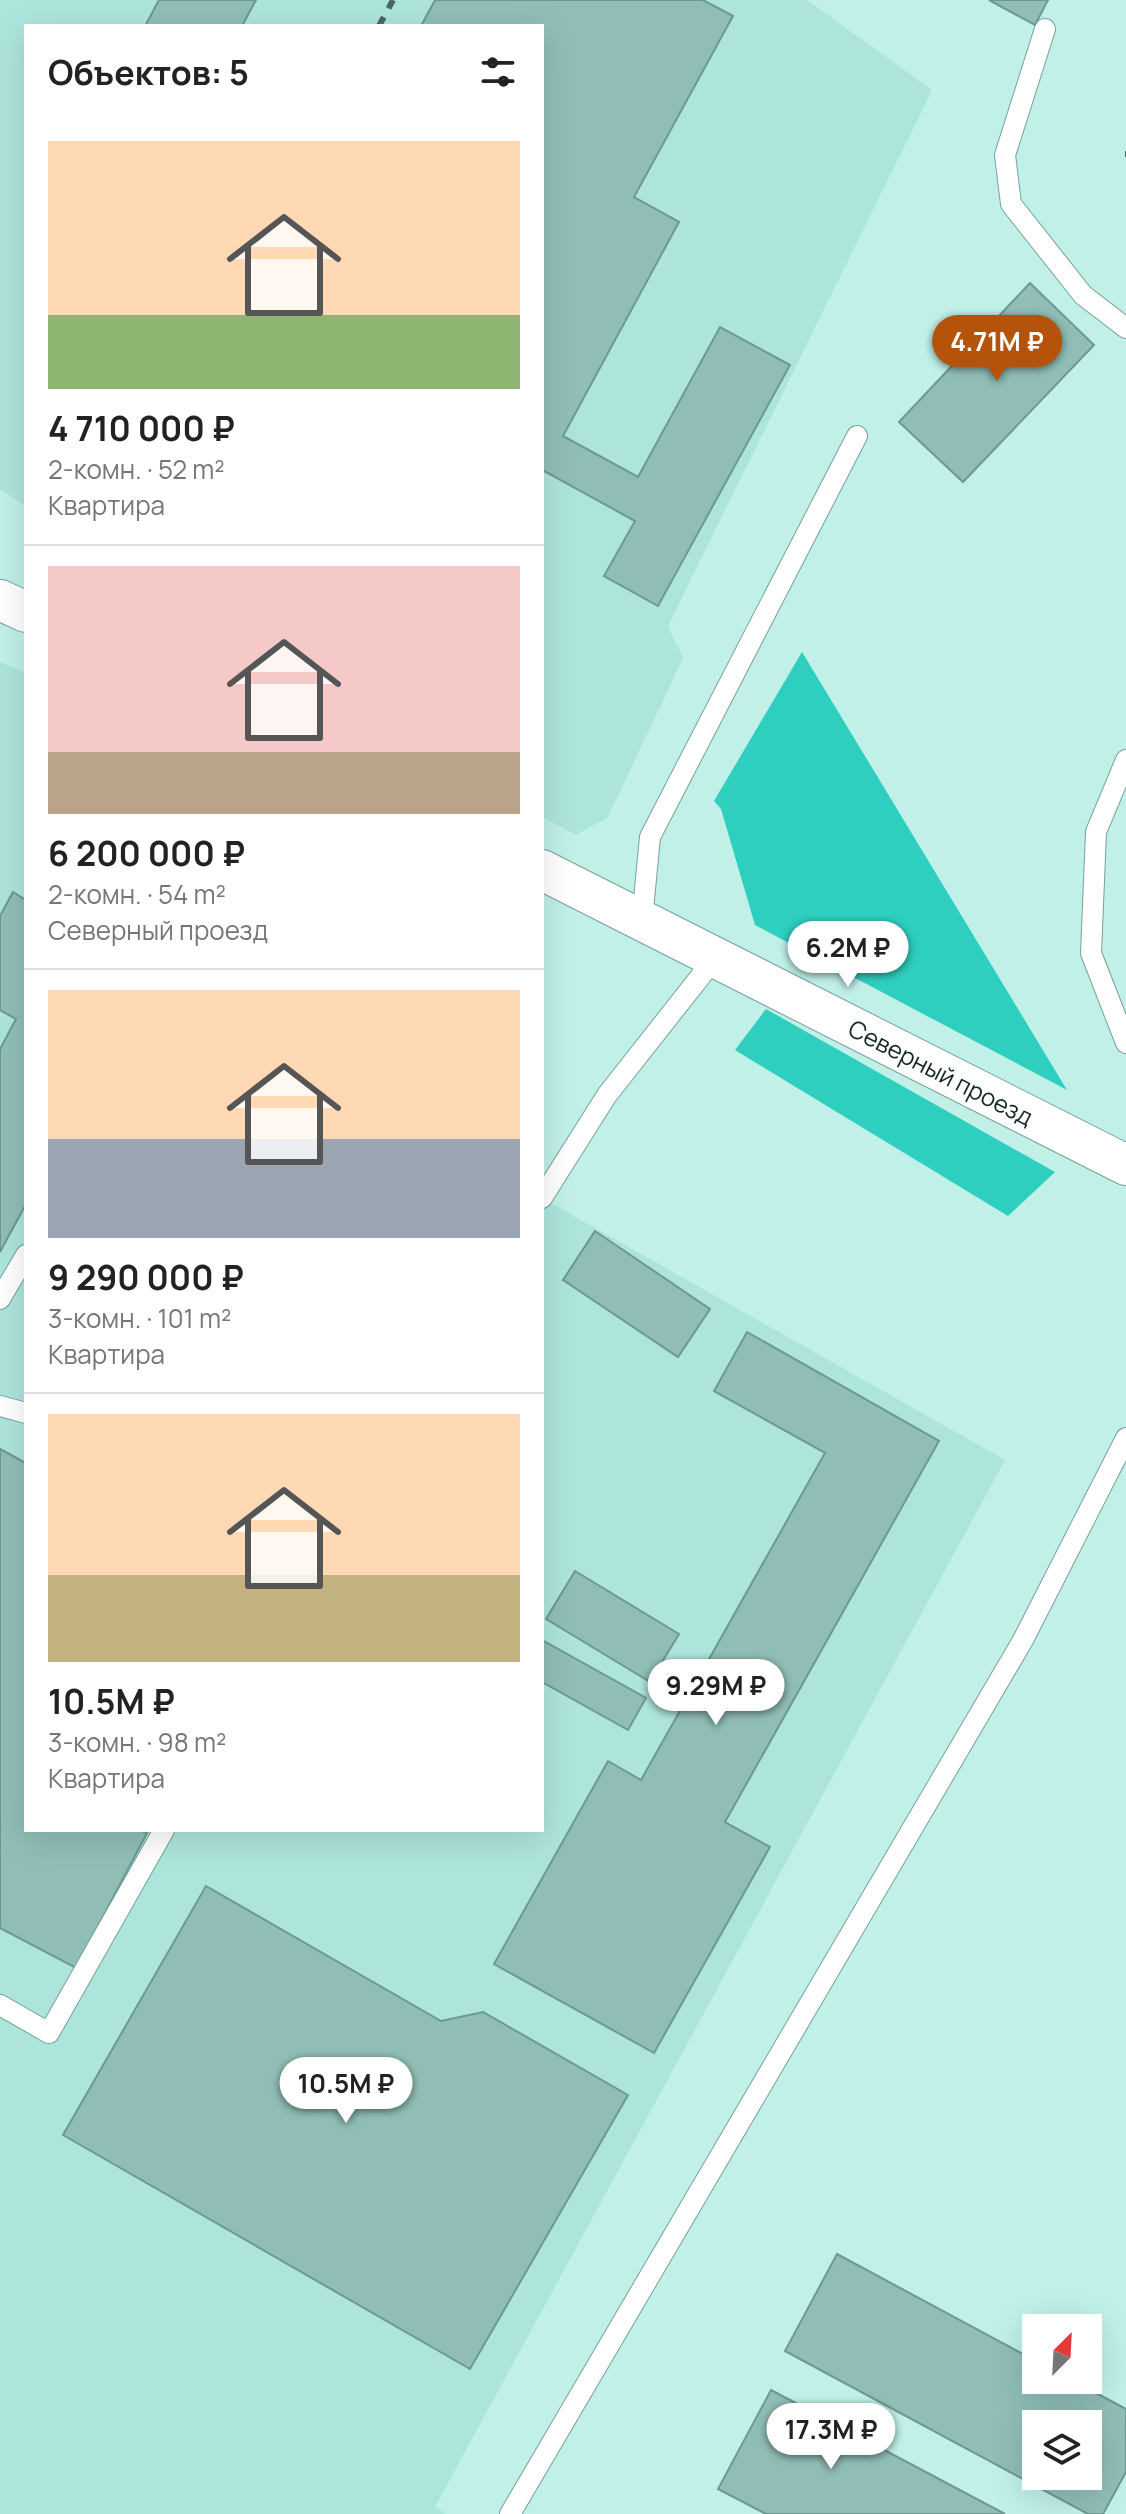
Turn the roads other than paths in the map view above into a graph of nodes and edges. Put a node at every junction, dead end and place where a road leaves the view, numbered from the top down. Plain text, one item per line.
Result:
1 (1045, 29) dead end
2 (1126, 328) edge
3 (857, 436) dead end
4 (0, 600) edge
5 (24, 611) edge
6 (1126, 760) edge
7 (544, 871) edge
8 (642, 920) junction
9 (715, 958) junction
10 (1126, 1043) edge
11 (1126, 1165) edge
12 (544, 1195) edge
13 (24, 1258) edge
14 (0, 1299) edge
15 (0, 1406) edge
16 (24, 1412) edge
17 (1126, 1438) edge
18 (163, 1832) edge
19 (0, 2005) edge
20 (510, 2514) edge

1 - 2 lane
3 - 8 lane
4 - 5 street
6 - 10 lane
7 - 8 street, Северный проезд
8 - 9 street, Северный проезд
9 - 11 street, Северный проезд
9 - 12 lane
13 - 14 lane
15 - 16 lane
17 - 20 lane
18 - 19 lane

